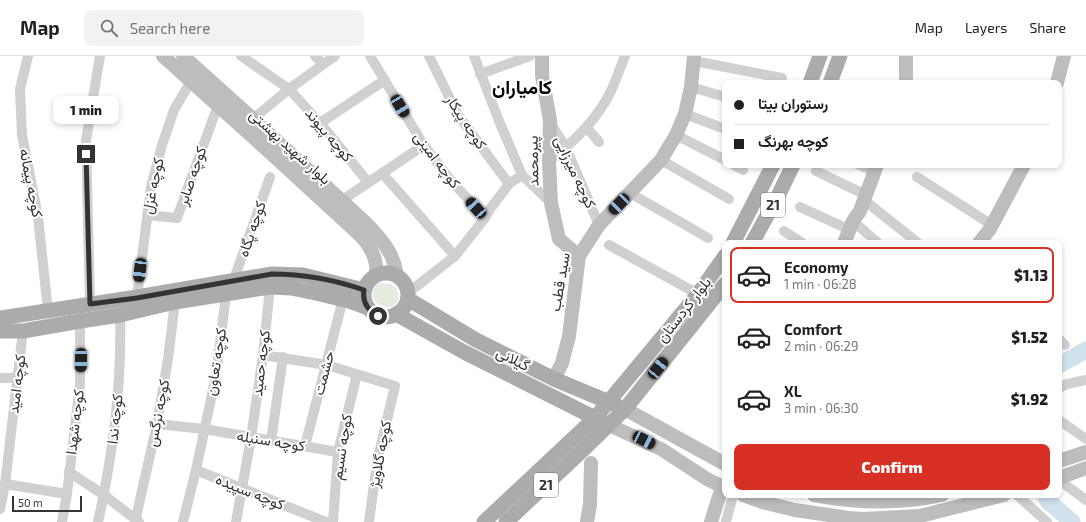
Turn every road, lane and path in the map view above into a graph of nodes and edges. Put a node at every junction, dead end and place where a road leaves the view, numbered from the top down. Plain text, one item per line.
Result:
1 (28, 56) edge
2 (100, 56) edge
3 (162, 56) edge
4 (241, 56) edge
5 (316, 56) edge
6 (335, 56) edge
7 (370, 56) edge
8 (429, 56) edge
9 (474, 56) edge
10 (530, 56) edge
11 (542, 56) edge
12 (625, 56) edge
13 (820, 56) edge
14 (840, 56) edge
15 (906, 56) edge
16 (1064, 56) edge
17 (188, 58) edge
18 (694, 58) edge
19 (323, 64) junction
20 (480, 74) junction
21 (782, 78) dead end
22 (385, 80) junction
23 (811, 80) edge
24 (831, 80) edge
25 (906, 80) edge
26 (1058, 80) edge
27 (191, 81) junction
28 (691, 87) junction
29 (289, 89) junction
30 (722, 96) edge
31 (218, 105) junction
32 (685, 114) junction
33 (253, 119) junction
34 (550, 120) junction
35 (320, 123) junction
36 (587, 128) junction
37 (722, 129) edge
38 (676, 135) junction
39 (599, 142) dead end
40 (566, 148) junction
41 (418, 149) dead end
42 (722, 158) edge
43 (662, 160) junction
44 (549, 161) junction
45 (771, 168) edge
46 (792, 168) edge
47 (876, 168) edge
48 (1022, 168) edge
49 (816, 171) dead end
50 (382, 173) junction
51 (522, 175) junction
52 (270, 177) dead end
53 (917, 177) dead end
54 (368, 182) junction
55 (509, 184) junction
56 (630, 193) junction
57 (865, 197) junction
58 (729, 199) dead end
59 (341, 201) junction
60 (551, 203) junction
61 (800, 206) dead end
62 (147, 215) junction
63 (485, 218) junction
64 (599, 225) junction
65 (992, 225) junction
66 (852, 226) junction
67 (784, 231) dead end
68 (708, 238) dead end
69 (735, 240) edge
70 (754, 240) edge
71 (798, 240) edge
72 (845, 240) edge
73 (873, 240) edge
74 (915, 240) edge
75 (981, 240) edge
76 (609, 245) dead end
77 (455, 256) junction
78 (579, 256) junction
79 (722, 260) edge
80 (376, 275) junction
81 (397, 276) junction
82 (233, 282) junction
83 (270, 287) junction
84 (722, 288) edge
85 (364, 290) junction
86 (698, 294) junction
87 (226, 295) junction
88 (408, 296) junction
89 (137, 298) junction
90 (343, 299) junction
91 (175, 302) junction
92 (90, 304) junction
93 (368, 308) junction
94 (48, 311) junction
95 (396, 314) junction
96 (120, 315) junction
97 (0, 318) edge
98 (80, 321) junction
99 (0, 331) edge
100 (23, 331) junction
101 (263, 354) junction
102 (283, 357) junction
103 (327, 365) junction
104 (357, 374) junction
105 (0, 378) edge
106 (18, 378) junction
107 (554, 380) junction
108 (1086, 380) edge
109 (1062, 386) edge
110 (609, 402) junction
111 (624, 409) junction
112 (595, 418) junction
113 (1062, 422) edge
114 (157, 424) junction
115 (609, 425) junction
116 (204, 429) junction
117 (251, 438) junction
118 (1086, 439) edge
119 (271, 441) junction
120 (305, 446) junction
121 (338, 452) junction
122 (1086, 452) edge
123 (1062, 460) edge
124 (722, 462) edge
125 (591, 463) dead end
126 (1086, 468) edge
127 (196, 470) junction
128 (69, 472) junction
129 (1062, 478) edge
130 (1062, 481) edge
131 (5, 484) junction
132 (722, 487) edge
133 (241, 488) junction
134 (66, 494) junction
135 (104, 495) junction
136 (723, 498) edge
137 (727, 498) edge
138 (751, 498) edge
139 (840, 498) edge
140 (927, 498) edge
141 (992, 498) edge
142 (1020, 498) edge
143 (1086, 500) edge
144 (0, 509) edge
145 (863, 520) edge
146 (136, 521) edge
147 (62, 522) edge
148 (98, 522) edge
149 (183, 522) edge
150 (236, 522) edge
151 (326, 522) edge
152 (333, 522) edge
153 (369, 522) edge
154 (484, 522) edge
155 (506, 522) edge
156 (587, 522) edge
157 (711, 522) edge
158 (726, 522) edge
159 (1047, 522) edge

1 - 94 street, کوچه پیمانه
2 - 92 street
3 - 27 main road, بلوار شهید بهشتی
4 - 29 street, کوچه پیوند
5 - 19 street
6 - 19 street
7 - 22 street, کوچه امینی
8 - 55 street, کوچه پیکار
9 - 20 street
10 - 20 street
11 - 34 main road, پیرمحمد
12 - 36 street
13 - 23 main road
14 - 24 main road
15 - 25 main road
16 - 26 main road
17 - 33 main road, بلوار شهید بهشتی
18 - 21 street
18 - 28 main road, سید قطب
19 - 29 street
20 - 51 street
22 - 35 street
22 - 63 street, کوچه امینی
27 - 31 main road, بلوار شهید بهشتی
27 - 62 street, کوچه غزل
28 - 30 street
28 - 32 main road, سید قطب
29 - 33 street
29 - 35 street, کوچه پیوند
31 - 62 street, کوچه صابر
31 - 80 main road, بلوار شهید بهشتی
32 - 37 street
32 - 38 main road, سید قطب
33 - 59 main road, بلوار شهید بهشتی
34 - 40 street, کوچه میرزایی
34 - 44 main road, پیرمحمد
35 - 54 street, کوچه پیوند
36 - 39 street
36 - 40 street
38 - 42 street
38 - 43 main road, سید قطب
40 - 44 street
40 - 64 street, کوچه میرزایی
41 - 50 street
43 - 56 main road, سید قطب
43 - 58 street
44 - 60 main road, پیرمحمد
45 - 69 main road
46 - 70 main road, 21
47 - 57 main road
48 - 65 main road
49 - 57 street
50 - 54 street
50 - 77 street
51 - 55 street
51 - 60 street
52 - 82 street, کوچه پگاه
53 - 65 street
54 - 59 street
55 - 63 street
56 - 64 main road, سید قطب
56 - 68 street
57 - 66 main road
57 - 74 street
59 - 81 main road, بلوار شهید بهشتی
60 - 78 main road, پیرمحمد
61 - 66 street
62 - 89 street, کوچه غزل
63 - 77 street
64 - 78 main road, سید قطب
65 - 75 main road
66 - 72 main road
66 - 73 street
67 - 71 street
76 - 86 street
77 - 88 street
78 - 107 main road, سید قطب
79 - 86 main road, بلوار کردستان
80 - 81 main road
80 - 85 main road
81 - 88 main road
82 - 85 main road
82 - 89 main road
83 - 87 main road
83 - 90 main road
83 - 101 street, کوچه حمید
84 - 111 main road, بلوار کردستان / 21
85 - 93 main road
86 - 110 main road, بلوار کردستان
87 - 91 main road
87 - 116 street, کوچه تعاون
88 - 95 main road
88 - 107 main road, گیلانی
89 - 92 main road
90 - 93 main road
90 - 103 street, حشمت
91 - 96 main road
91 - 114 street, کوچه نرگس
92 - 94 main road
93 - 95 main road
94 - 97 main road
95 - 112 main road, گیلانی
96 - 98 main road
96 - 135 street, کوچه ندا
98 - 100 main road
98 - 128 street, کوچه شهدا
99 - 100 main road
100 - 106 street, کوچه امید
101 - 102 street
101 - 117 street, کوچه حمید
102 - 103 street
102 - 119 street
103 - 104 street
103 - 120 street, حشمت
104 - 121 street, کوچه نسیم
104 - 153 street, کوچه گلاویژ
105 - 106 street
106 - 131 street, کوچه امید
107 - 110 main road, گیلانی
108 - 109 street
110 - 111 main road, گیلانی
110 - 112 main road, بلوار کردستان
111 - 115 main road, 21
111 - 124 main road
112 - 115 main road, گیلانی
112 - 154 main road, بلوار کردستان
113 - 118 street
114 - 116 street, کوچه سنبله
114 - 146 street, کوچه نرگس
115 - 132 main road
115 - 155 main road, 21
116 - 117 street, کوچه سنبله
116 - 127 street, کوچه تعاون
117 - 119 street, کوچه سنبله
117 - 133 street, کوچه حمید
119 - 120 street, کوچه سنبله
120 - 121 street, کوچه سنبله
121 - 152 street, کوچه نسیم
122 - 123 main road
125 - 156 main road
126 - 129 main road
127 - 133 street, کوچه سپیده
127 - 149 street, کوچه تعاون
128 - 134 street, کوچه شهدا
128 - 135 street
130 - 143 street
131 - 134 street
131 - 144 street, کوچه امید
133 - 150 street, کوچه حمید
133 - 151 street, کوچه سپیده
134 - 147 street, کوچه شهدا
135 - 146 street
135 - 148 street, کوچه ندا
136 - 157 main road
137 - 158 street
138 - 145 main road
139 - 140 main road
141 - 145 main road
142 - 159 street

